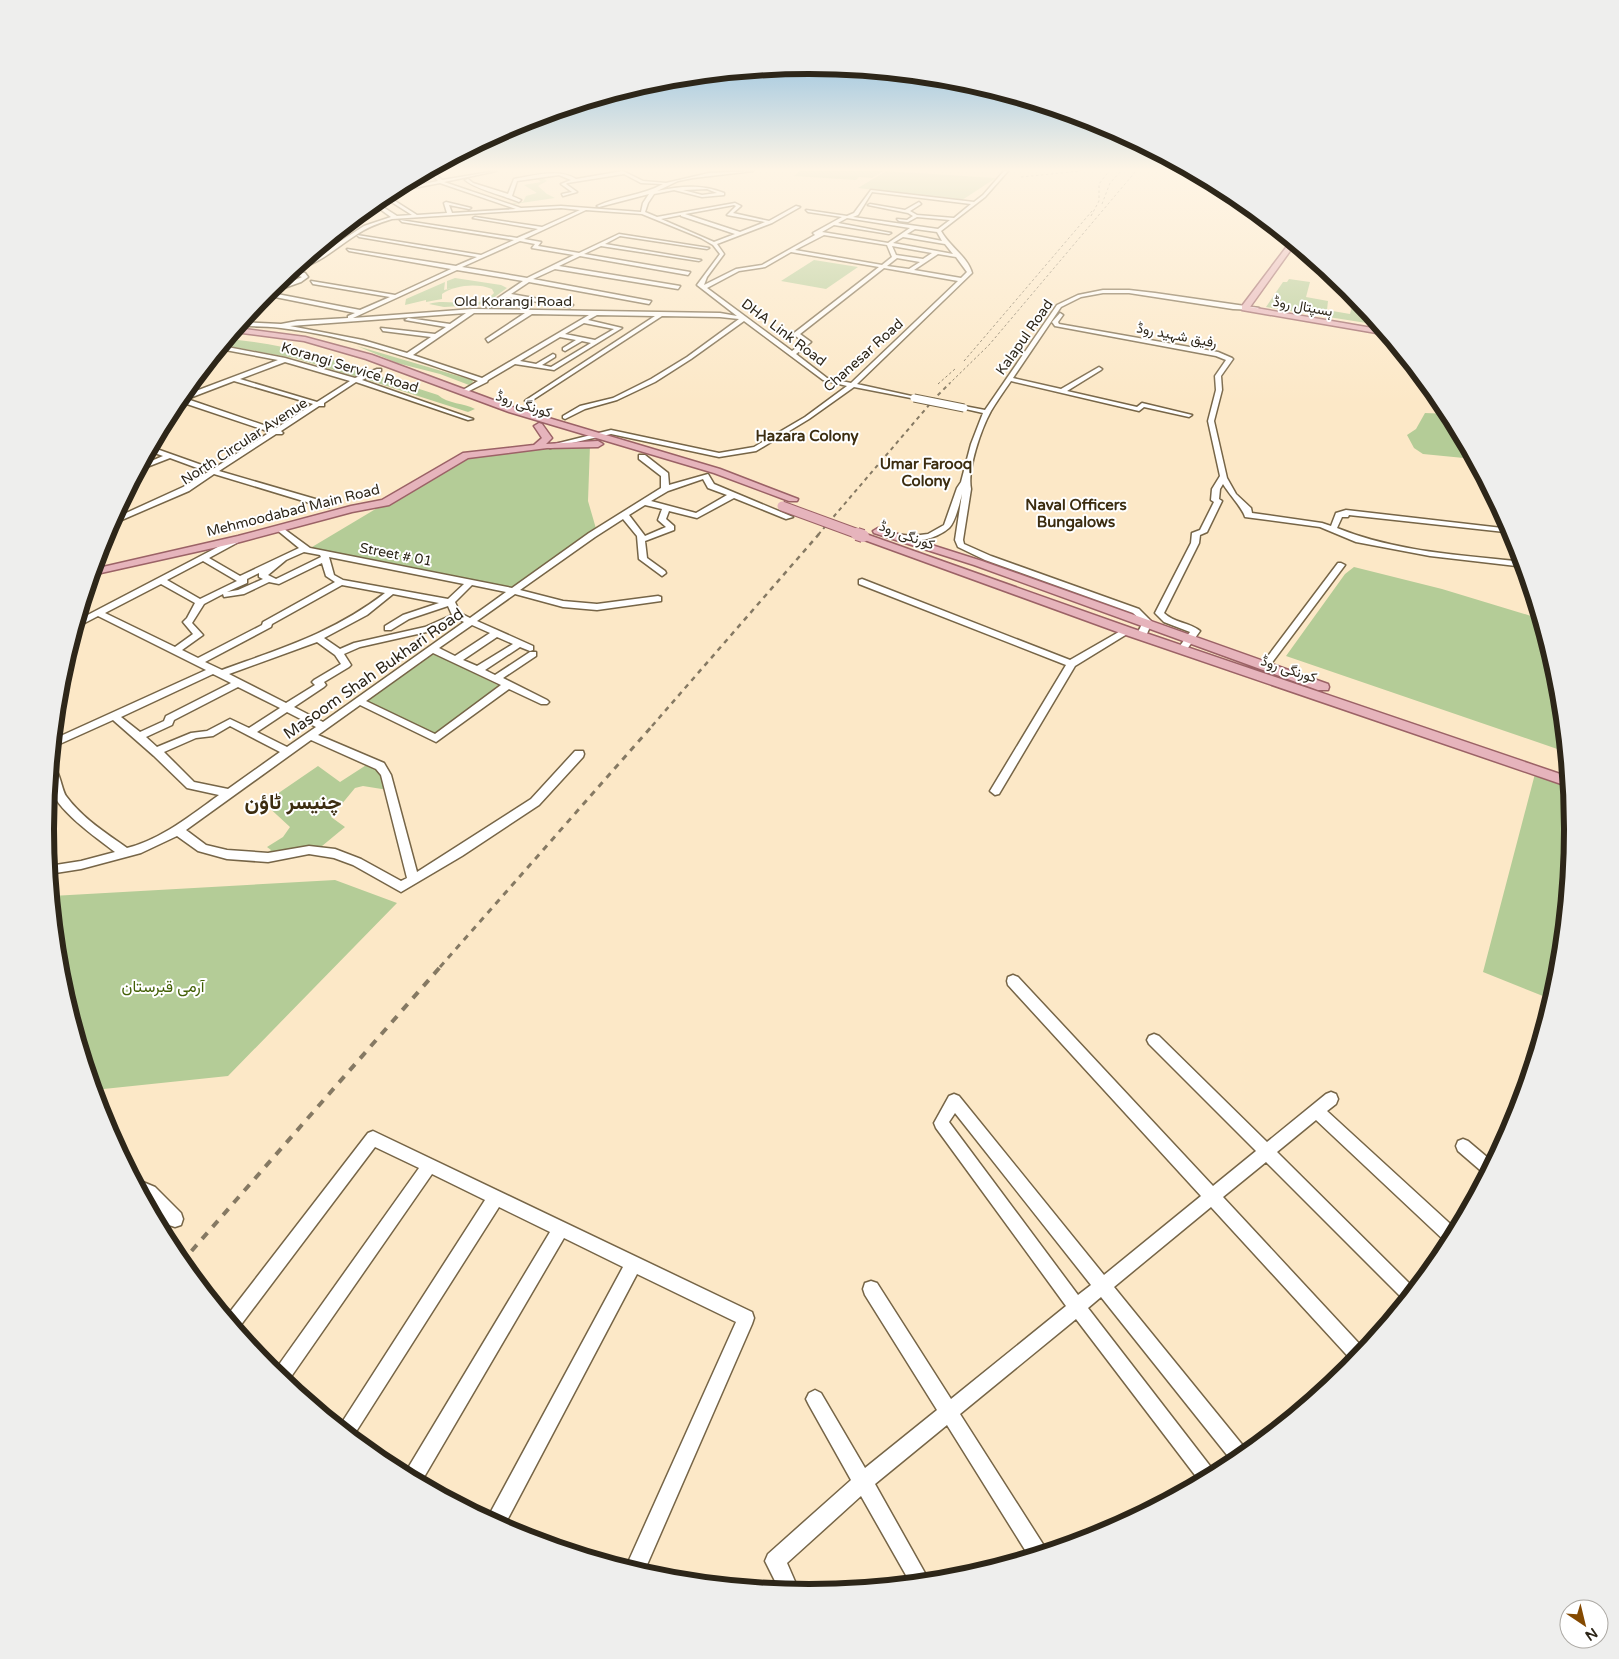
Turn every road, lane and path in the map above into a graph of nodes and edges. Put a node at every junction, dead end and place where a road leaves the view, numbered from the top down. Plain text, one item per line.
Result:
1 (331, 248) edge
2 (438, 248) edge
3 (496, 248) edge
4 (542, 248) edge
5 (590, 248) edge
6 (626, 248) edge
7 (638, 248) edge
8 (718, 248) edge
9 (796, 248) edge
10 (891, 248) edge
11 (916, 248) edge
12 (944, 248) edge
13 (350, 250) dead end
14 (635, 250) junction
15 (953, 250) joint
16 (1293, 250) edge
17 (791, 251) junction
18 (323, 252) edge
19 (328, 252) junction
20 (937, 252) junction
21 (577, 255) junction
22 (480, 256) junction
23 (894, 256) junction
24 (959, 256) junction
25 (699, 260) dead end
26 (889, 261) junction
27 (925, 261) junction
28 (310, 262) edge
29 (881, 266) junction
30 (918, 266) junction
31 (553, 267) junction
32 (454, 268) junction
33 (910, 271) junction
34 (688, 273) dead end
35 (298, 274) edge
36 (296, 275) edge
37 (528, 280) junction
38 (962, 280) junction
39 (290, 281) edge
40 (294, 281) junction
41 (313, 282) dead end
42 (286, 284) edge
43 (283, 287) edge
44 (678, 287) dead end
45 (704, 288) junction
46 (506, 295) junction
47 (277, 296) dead end
48 (394, 296) junction
49 (649, 302) dead end
50 (570, 305) dead end
51 (488, 306) dead end
52 (1245, 308) junction
53 (1256, 308) junction
54 (474, 310) junction
55 (360, 312) junction
56 (531, 312) junction
57 (597, 313) junction
58 (660, 315) junction
59 (1060, 315) dead end
60 (404, 317) junction
61 (746, 318) junction
62 (344, 320) junction
63 (584, 321) junction
64 (297, 323) junction
65 (247, 324) edge
66 (604, 325) junction
67 (281, 326) junction
68 (451, 326) junction
69 (290, 328) junction
70 (383, 329) junction
71 (597, 329) dead end
72 (1376, 329) edge
73 (241, 331) edge
74 (1379, 332) edge
75 (376, 334) dead end
76 (560, 335) junction
77 (237, 336) edge
78 (436, 336) junction
79 (370, 338) dead end
80 (341, 339) junction
81 (581, 339) junction
82 (488, 340) dead end
83 (363, 342) junction
84 (595, 342) junction
85 (227, 348) edge
86 (564, 349) dead end
87 (792, 354) junction
88 (408, 355) junction
89 (553, 356) dead end
90 (369, 357) junction
91 (283, 359) junction
92 (516, 362) junction
93 (537, 366) junction
94 (1099, 369) dead end
95 (379, 370) junction
96 (1009, 378) junction
97 (233, 379) junction
98 (359, 380) junction
99 (485, 381) junction
100 (851, 386) junction
101 (464, 391) junction
102 (1062, 391) junction
103 (192, 394) edge
104 (528, 401) dead end
105 (187, 402) edge
106 (320, 405) junction
107 (988, 412) junction
108 (1189, 415) dead end
109 (565, 417) dead end
110 (470, 419) dead end
111 (539, 426) junction
112 (277, 433) junction
113 (580, 440) junction
114 (596, 440) junction
115 (543, 447) junction
116 (156, 450) edge
117 (170, 456) junction
118 (642, 457) junction
119 (148, 465) edge
120 (218, 473) junction
121 (705, 476) junction
122 (1224, 479) junction
123 (966, 482) junction
124 (665, 489) junction
125 (733, 495) junction
126 (644, 502) junction
127 (326, 504) dead end
128 (666, 508) junction
129 (624, 514) junction
130 (789, 517) dead end
131 (121, 519) edge
132 (119, 522) edge
133 (280, 528) junction
134 (1333, 529) junction
135 (1503, 530) edge
136 (867, 532) junction
137 (889, 535) junction
138 (240, 539) junction
139 (642, 540) junction
140 (305, 548) junction
141 (324, 556) junction
142 (203, 558) junction
143 (283, 559) junction
144 (1517, 564) edge
145 (1341, 565) dead end
146 (100, 570) edge
147 (662, 574) dead end
148 (240, 579) junction
149 (269, 579) junction
150 (161, 580) junction
151 (341, 582) junction
152 (469, 582) junction
153 (862, 582) dead end
154 (392, 591) junction
155 (514, 591) junction
156 (219, 593) junction
157 (658, 598) dead end
158 (200, 602) junction
159 (450, 602) junction
160 (1161, 606) junction
161 (98, 613) junction
162 (1140, 614) junction
163 (459, 615) junction
164 (84, 620) edge
165 (473, 620) junction
166 (388, 628) dead end
167 (1144, 630) junction
168 (1127, 631) junction
169 (498, 632) junction
170 (318, 638) junction
171 (520, 643) junction
172 (1185, 645) junction
173 (433, 648) junction
174 (175, 650) junction
175 (339, 653) junction
176 (456, 660) junction
177 (198, 662) junction
178 (1071, 664) junction
179 (1265, 666) junction
180 (478, 670) junction
181 (217, 672) junction
182 (495, 679) junction
183 (238, 683) junction
184 (508, 685) junction
185 (359, 701) junction
186 (544, 702) dead end
187 (286, 708) junction
188 (114, 716) junction
189 (323, 726) junction
190 (250, 732) junction
191 (60, 735) edge
192 (310, 736) junction
193 (68, 737) junction
194 (138, 737) junction
195 (59, 741) edge
196 (157, 751) junction
197 (288, 752) junction
198 (579, 754) dead end
199 (1563, 769) edge
200 (1564, 780) edge
201 (55, 783) edge
202 (995, 791) dead end
203 (229, 793) junction
204 (178, 830) junction
205 (125, 853) junction
206 (55, 869) edge
207 (413, 879) junction
208 (1013, 980) dead end
209 (1154, 1040) dead end
210 (1331, 1099) dead end
211 (1316, 1110) junction
212 (1463, 1146) dead end
213 (1267, 1152) junction
214 (430, 1165) junction
215 (1486, 1166) edge
216 (150, 1197) edge
217 (496, 1197) junction
218 (1212, 1197) junction
219 (175, 1220) dead end
220 (561, 1229) junction
221 (1448, 1233) edge
222 (634, 1264) junction
223 (1102, 1286) junction
224 (871, 1289) dead end
225 (1407, 1292) edge
226 (1077, 1308) junction
227 (234, 1320) edge
228 (1355, 1352) edge
229 (284, 1372) edge
230 (815, 1399) dead end
231 (950, 1411) junction
232 (348, 1428) edge
233 (1237, 1453) edge
234 (1205, 1473) edge
235 (416, 1474) edge
236 (863, 1482) junction
237 (498, 1518) edge
238 (1037, 1550) edge
239 (637, 1565) edge
240 (918, 1577) edge
241 (787, 1585) edge

1 - 19 street
2 - 22 street
3 - 22 street
4 - 21 street
5 - 21 street
6 - 14 street
7 - 14 street
8 - 45 street
9 - 17 street
10 - 23 street
11 - 20 street
12 - 15 street
13 - 32 street
14 - 25 street
15 - 24 street
16 - 52 main road
16 - 53 main road
17 - 29 street
17 - 45 street
18 - 19 street
19 - 28 street
20 - 24 street
20 - 27 street
21 - 31 street
21 - 34 street
22 - 32 street
23 - 26 street
23 - 27 street
24 - 38 street
26 - 29 street
26 - 30 street
27 - 30 street
29 - 33 street
29 - 87 street
30 - 33 street
31 - 37 street
31 - 44 street
32 - 37 street
32 - 48 street
33 - 38 street
35 - 43 street
36 - 40 street
37 - 46 street
37 - 49 street
38 - 100 street, Chanesar Road
39 - 40 street
40 - 42 street
41 - 48 street
45 - 61 street, DHA Link Road
46 - 50 street
46 - 51 street
47 - 55 street
48 - 55 street
52 - 53 street, Kalapul Road
52 - 74 main road, ہسپتال روڈ
52 - 96 street, Kalapul Road
53 - 72 main road, ہسپتال روڈ
54 - 56 street, Old Korangi Road
54 - 60 street, Old Korangi Road
54 - 68 street
55 - 62 street
56 - 57 street, Old Korangi Road
56 - 82 street
57 - 58 street, Old Korangi Road
57 - 63 street
58 - 61 street, Old Korangi Road
58 - 104 street
59 - 122 street, رفیق شہید روڈ
60 - 62 street, Old Korangi Road
60 - 68 street
60 - 70 street
61 - 87 street, DHA Link Road
61 - 109 street
62 - 64 street, Old Korangi Road
63 - 66 street
63 - 76 street
64 - 67 street, Old Korangi Road
64 - 69 street
65 - 67 street
66 - 71 street
66 - 84 street
67 - 69 street
68 - 78 street
69 - 80 street
70 - 75 street
70 - 78 street
73 - 90 main road, کورنگی روڈ
76 - 81 street
76 - 92 street
77 - 95 main road, کورنگی روڈ
78 - 88 street
79 - 83 street
80 - 83 street
80 - 90 main road
81 - 84 street
81 - 86 street
83 - 88 street
84 - 93 street
85 - 91 street, Korangi Service Road
87 - 100 street, DHA Link Road
88 - 99 street
89 - 93 street
90 - 101 main road, کورنگی روڈ
91 - 97 street
91 - 98 street, Korangi Service Road
92 - 93 street
92 - 99 street
94 - 102 street
95 - 98 street, North Circular Avenue
95 - 111 main road, کورنگی روڈ
96 - 102 street
96 - 107 street, Kalapul Road
97 - 103 street
97 - 106 street
98 - 106 street, North Circular Avenue
98 - 110 street, Korangi Service Road
99 - 101 street
100 - 107 street, DHA Link Road, bridge
100 - 114 street, Chanesar Road
101 - 114 main road, کورنگی روڈ
102 - 108 street
105 - 112 street
106 - 112 street, North Circular Avenue
107 - 123 street, Kalapul Road
111 - 113 main road, کورنگی روڈ
111 - 115 main road
112 - 120 street, North Circular Avenue
113 - 114 main road, کورنگی روڈ
113 - 115 street
114 - 115 main road, Mehmoodabad Main Road
114 - 118 main road, کورنگی روڈ
114 - 136 main road, کورنگی روڈ
115 - 133 main road, Mehmoodabad Main Road
116 - 117 street
117 - 119 street
117 - 120 street
118 - 121 main road, کورنگی روڈ
118 - 124 street
120 - 127 street
120 - 131 street, North Circular Avenue
120 - 132 street, North Circular Avenue
121 - 124 street, Masoom Shah Bukhari Road
121 - 125 street
121 - 136 main road, کورنگی روڈ, bridge
122 - 134 street
122 - 160 street
123 - 137 street
123 - 162 street
124 - 126 street, Masoom Shah Bukhari Road
125 - 128 street
125 - 130 street
126 - 128 street
126 - 129 street, Masoom Shah Bukhari Road
128 - 139 street
129 - 139 street
129 - 155 street, Masoom Shah Bukhari Road
133 - 138 main road, Mehmoodabad Main Road
133 - 140 street, Street # 01
134 - 135 street
134 - 144 street
136 - 137 main road, کورنگی روڈ
136 - 168 main road, کورنگی روڈ
137 - 167 main road, کورنگی روڈ
138 - 142 street
138 - 146 main road, Mehmoodabad Main Road
139 - 147 street
140 - 141 street, Street # 01
140 - 143 street
141 - 149 street
141 - 151 street
141 - 152 street, Street # 01
142 - 148 street
142 - 150 street
143 - 148 street
143 - 149 street
145 - 179 street
148 - 156 street
149 - 156 street
150 - 158 street
150 - 161 street
151 - 154 street
151 - 177 street
152 - 155 street, Street # 01
152 - 159 street
153 - 178 street
154 - 159 street
154 - 170 street
155 - 157 street, Street # 01
155 - 165 street, Masoom Shah Bukhari Road
156 - 158 street
158 - 174 street
159 - 163 street
159 - 166 street
160 - 162 street
160 - 172 street
161 - 164 street
161 - 174 street
162 - 167 street
163 - 165 street
163 - 175 street
165 - 169 street
165 - 173 street, Masoom Shah Bukhari Road
167 - 168 main road, کورنگی روڈ
167 - 172 main road, کورنگی روڈ
168 - 178 street
169 - 171 street
169 - 176 street
170 - 175 street
170 - 181 street
171 - 180 street
171 - 182 street
172 - 179 main road, کورنگی روڈ
172 - 200 main road, کورنگی روڈ
173 - 176 street
173 - 185 street, Masoom Shah Bukhari Road
174 - 177 street
175 - 187 street
176 - 180 street
177 - 181 street
178 - 202 street
179 - 199 main road, کورنگی روڈ
180 - 182 street
181 - 183 street
181 - 188 street
182 - 184 street
183 - 187 street
183 - 194 street
184 - 185 street
184 - 186 street
185 - 189 street, Masoom Shah Bukhari Road
187 - 189 street
187 - 190 street
188 - 193 street
188 - 194 street
189 - 192 street, Masoom Shah Bukhari Road
190 - 196 street
190 - 197 street
191 - 193 street
192 - 197 street, Masoom Shah Bukhari Road
192 - 207 street
193 - 195 street
194 - 196 street
196 - 203 street
197 - 203 street, Masoom Shah Bukhari Road
198 - 207 street
201 - 205 street
203 - 204 street, Masoom Shah Bukhari Road
204 - 205 street, Masoom Shah Bukhari Road
204 - 207 street
205 - 206 street, Masoom Shah Bukhari Road
208 - 218 street
209 - 213 street
210 - 211 street
211 - 213 street
211 - 221 street
212 - 215 street
213 - 218 street
213 - 225 street
214 - 217 street
214 - 227 street
214 - 229 street
216 - 219 street
217 - 220 street
217 - 232 street
218 - 223 street
218 - 228 street
220 - 222 street
220 - 235 street
222 - 237 street
222 - 239 street
223 - 226 street
223 - 226 street
223 - 233 street
224 - 231 street
226 - 231 street
226 - 234 street
230 - 236 street
231 - 236 street
231 - 238 street
236 - 240 street
236 - 241 street

